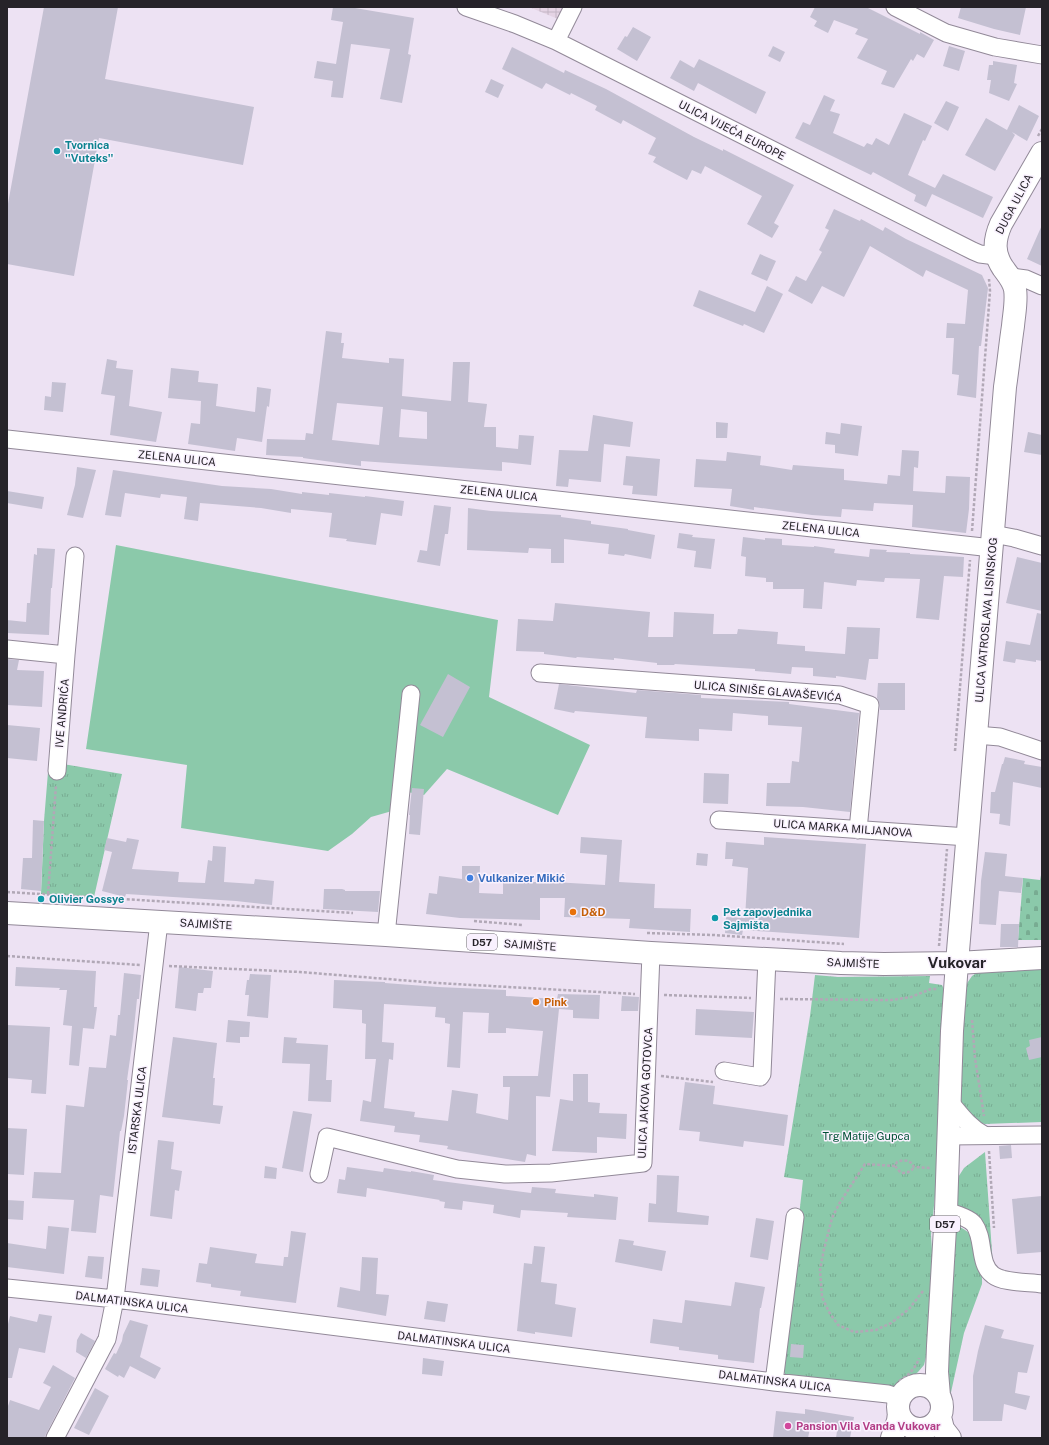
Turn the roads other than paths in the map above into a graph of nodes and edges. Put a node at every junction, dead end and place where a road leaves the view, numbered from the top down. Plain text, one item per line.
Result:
1 (468, 7) edge
2 (573, 7) edge
3 (895, 7) edge
4 (556, 41) junction
5 (1042, 55) edge
6 (1042, 153) edge
7 (991, 256) junction
8 (1011, 277) junction
9 (1042, 286) edge
10 (7, 439) edge
11 (985, 542) junction
12 (1042, 546) edge
13 (76, 556) dead end
14 (7, 650) edge
15 (66, 655) junction
16 (540, 673) dead end
17 (411, 694) dead end
18 (976, 735) junction
19 (1042, 750) edge
20 (57, 771) road end
21 (719, 820) dead end
22 (858, 830) junction
23 (958, 836) junction
24 (7, 913) edge
25 (159, 922) junction
26 (386, 935) junction
27 (651, 953) junction
28 (1042, 958) edge
29 (767, 959) junction
30 (957, 963) junction
31 (724, 1071) road end
32 (949, 1101) junction
33 (1042, 1134) edge
34 (984, 1135) junction
35 (948, 1136) junction
36 (319, 1174) dead end
37 (946, 1211) junction
38 (795, 1217) dead end
39 (1042, 1284) edge
40 (7, 1288) edge
41 (115, 1299) junction
42 (929, 1351) junction
43 (774, 1382) junction
44 (939, 1396) junction
45 (898, 1409) edge
46 (943, 1431) edge
47 (55, 1438) edge

1 - 4 street, ULICA VIJEĆA EUROPE
2 - 4 street
3 - 5 street
4 - 7 street, ULICA VIJEĆA EUROPE
6 - 7 main road, DUGA ULICA
7 - 8 main road
8 - 9 street
8 - 11 main road, ULICA VATROSLAVA LISINSKOG
10 - 11 street, ZELENA ULICA
11 - 12 street, ZELENA ULICA
11 - 18 main road, ULICA VATROSLAVA LISINSKOG
13 - 15 street, IVE ANDRIĆA
14 - 15 street
15 - 20 street, IVE ANDRIĆA
16 - 22 street, ULICA SINIŠE GLAVAŠEVIĆA
17 - 26 street
18 - 19 street
18 - 23 main road, ULICA VATROSLAVA LISINSKOG
21 - 22 street, ULICA MARKA MILJANOVA
22 - 23 street, ULICA MARKA MILJANOVA
23 - 30 main road, ULICA VATROSLAVA LISINSKOG
24 - 25 main road, SAJMIŠTE / D57
25 - 26 main road, SAJMIŠTE / D57
25 - 41 street, ISTARSKA ULICA
26 - 27 main road, SAJMIŠTE / D57
27 - 29 main road, SAJMIŠTE / D57
27 - 36 street, ULICA JAKOVA GOTOVCA
28 - 30 main road, SAJMIŠTE
29 - 30 main road, SAJMIŠTE / D57
29 - 31 street
30 - 32 main road, D57
32 - 34 street
32 - 35 main road, D57
33 - 34 street
34 - 35 street
35 - 37 main road, D57
37 - 39 street
37 - 42 main road, D57
38 - 43 street
40 - 41 street, DALMATINSKA ULICA
41 - 43 street, DALMATINSKA ULICA
41 - 47 street, ISTARSKA ULICA
42 - 44 main road, D57
42 - 45 main road, D57
43 - 45 street, DALMATINSKA ULICA
44 - 45 main road
44 - 46 main road, D57
45 - 46 main road, D57

